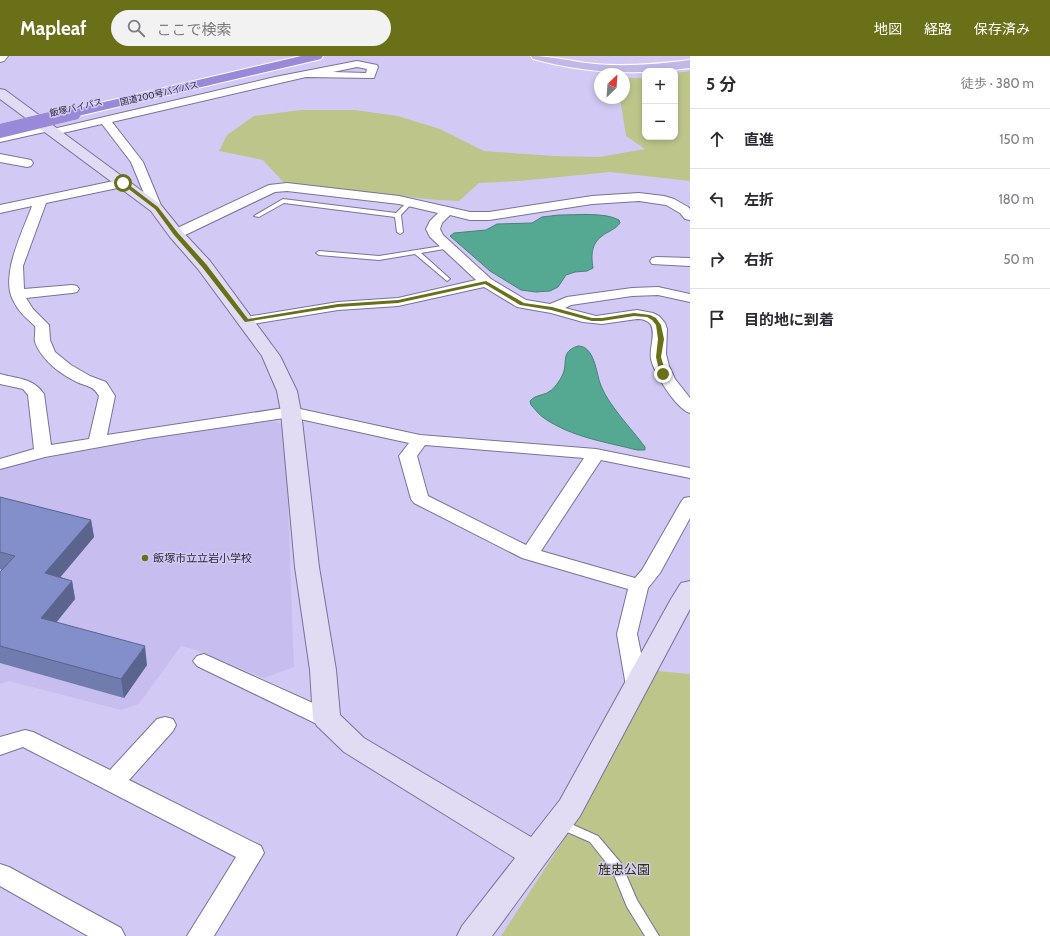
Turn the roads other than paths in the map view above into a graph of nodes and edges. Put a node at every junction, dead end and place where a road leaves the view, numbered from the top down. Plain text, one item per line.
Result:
1 (3, 56) edge
2 (293, 56) edge
3 (317, 56) edge
4 (537, 56) edge
5 (0, 59) edge
6 (690, 64) edge
7 (304, 74) junction
8 (0, 93) edge
9 (71, 111) junction
10 (105, 120) junction
11 (0, 125) edge
12 (51, 130) junction
13 (0, 131) edge
14 (0, 139) edge
15 (0, 158) edge
16 (27, 163) dead end
17 (123, 183) junction
18 (41, 200) junction
19 (410, 202) junction
20 (0, 208) edge
21 (156, 208) junction
22 (448, 211) junction
23 (398, 215) junction
24 (689, 215) edge
25 (257, 216) dead end
26 (400, 232) dead end
27 (176, 234) junction
28 (448, 247) junction
29 (416, 252) junction
30 (319, 253) dead end
31 (657, 261) dead end
32 (690, 262) edge
33 (447, 279) dead end
34 (486, 282) junction
35 (72, 289) dead end
36 (18, 294) junction
37 (690, 298) edge
38 (552, 309) junction
39 (246, 321) junction
40 (0, 379) edge
41 (690, 408) edge
42 (291, 412) junction
43 (420, 440) junction
44 (97, 443) junction
45 (43, 452) junction
46 (596, 454) junction
47 (0, 464) edge
48 (690, 474) edge
49 (690, 502) edge
50 (528, 554) junction
51 (639, 586) junction
52 (690, 589) edge
53 (204, 661) dead end
54 (637, 686) junction
55 (327, 718) junction
56 (165, 724) dead end
57 (0, 746) edge
58 (113, 782) junction
59 (559, 823) junction
60 (535, 855) junction
61 (0, 874) edge
62 (112, 936) edge
63 (200, 936) edge
64 (473, 936) edge
65 (652, 936) edge

1 - 5 street
2 - 9 highway, 飯塚バイパス
3 - 9 highway, 国道200号バイパス
4 - 6 main road
7 - 7 street
7 - 10 street
8 - 12 street
9 - 11 highway, 飯塚バイパス
9 - 13 highway, 国道200号バイパス, bridge
10 - 12 street
10 - 21 street
12 - 14 street
12 - 17 street
15 - 16 street
17 - 18 street
17 - 21 street
18 - 20 street
18 - 36 street
19 - 22 street
19 - 23 lane
19 - 27 street
21 - 27 street
22 - 24 street
22 - 28 street
23 - 25 lane
23 - 26 lane
27 - 39 street
28 - 29 lane
28 - 34 street
29 - 30 lane
29 - 33 lane
31 - 32 street
34 - 38 street
34 - 39 street
35 - 36 street
36 - 44 street
37 - 38 street
38 - 41 street
39 - 42 street
40 - 45 street
42 - 43 street
42 - 44 street
42 - 55 street
43 - 46 street
43 - 50 street
44 - 45 street
45 - 47 street
46 - 48 street
46 - 50 street
49 - 51 street
50 - 51 street
51 - 54 street
52 - 54 street
53 - 55 street
54 - 59 street
55 - 60 street
56 - 58 street
57 - 58 street
58 - 63 street
59 - 60 street
59 - 65 lane
60 - 64 street
61 - 62 street

